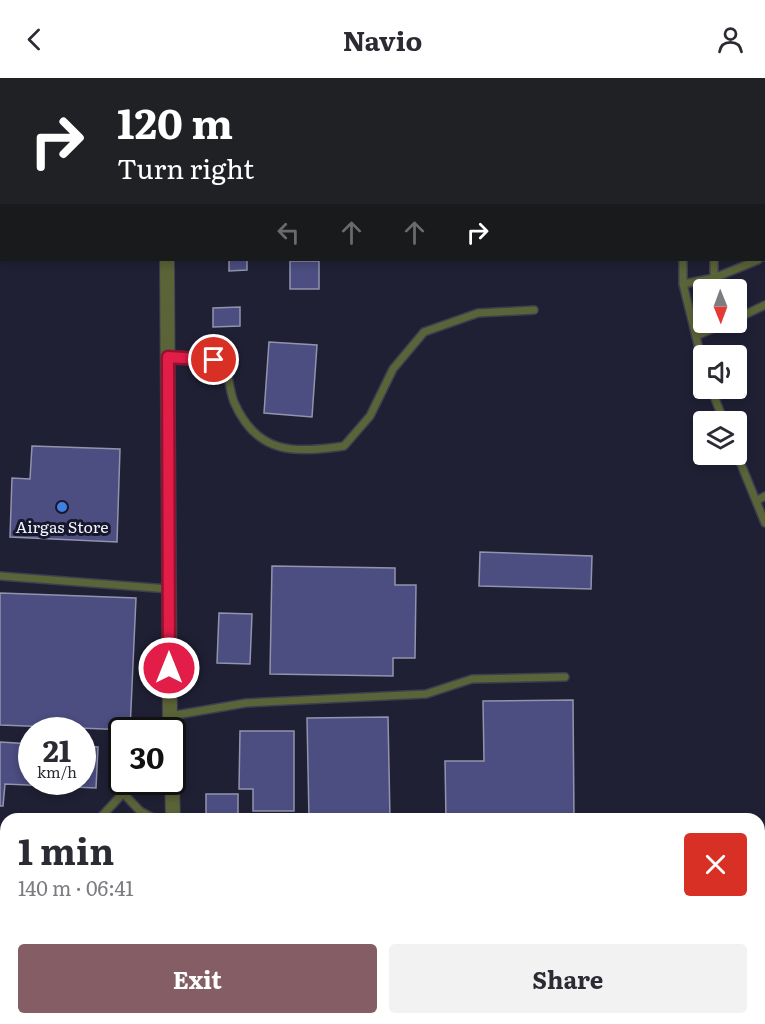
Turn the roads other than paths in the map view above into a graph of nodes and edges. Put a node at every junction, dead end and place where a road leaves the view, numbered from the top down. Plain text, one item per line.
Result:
1 (167, 261) edge
2 (683, 261) edge
3 (714, 261) edge
4 (756, 261) edge
5 (714, 278) junction
6 (683, 284) junction
7 (765, 305) edge
8 (534, 310) dead end
9 (747, 314) edge
10 (702, 333) edge
11 (696, 336) junction
12 (698, 345) edge
13 (168, 357) junction
14 (741, 465) edge
15 (765, 496) edge
16 (756, 501) junction
17 (765, 523) edge
18 (0, 576) edge
19 (169, 589) junction
20 (565, 677) dead end
21 (170, 716) joint
22 (121, 795) edge
23 (125, 795) edge
24 (172, 795) edge
25 (105, 813) edge
26 (144, 813) edge
27 (173, 813) edge

1 - 13 street
2 - 6 lane
3 - 5 lane
4 - 5 lane
5 - 6 lane
6 - 11 lane
7 - 9 lane
8 - 13 lane
10 - 11 lane
11 - 12 lane
13 - 19 street
14 - 16 lane
15 - 16 lane
16 - 17 lane
18 - 19 lane
19 - 21 street
20 - 21 lane
22 - 25 lane
23 - 26 lane
24 - 27 street

